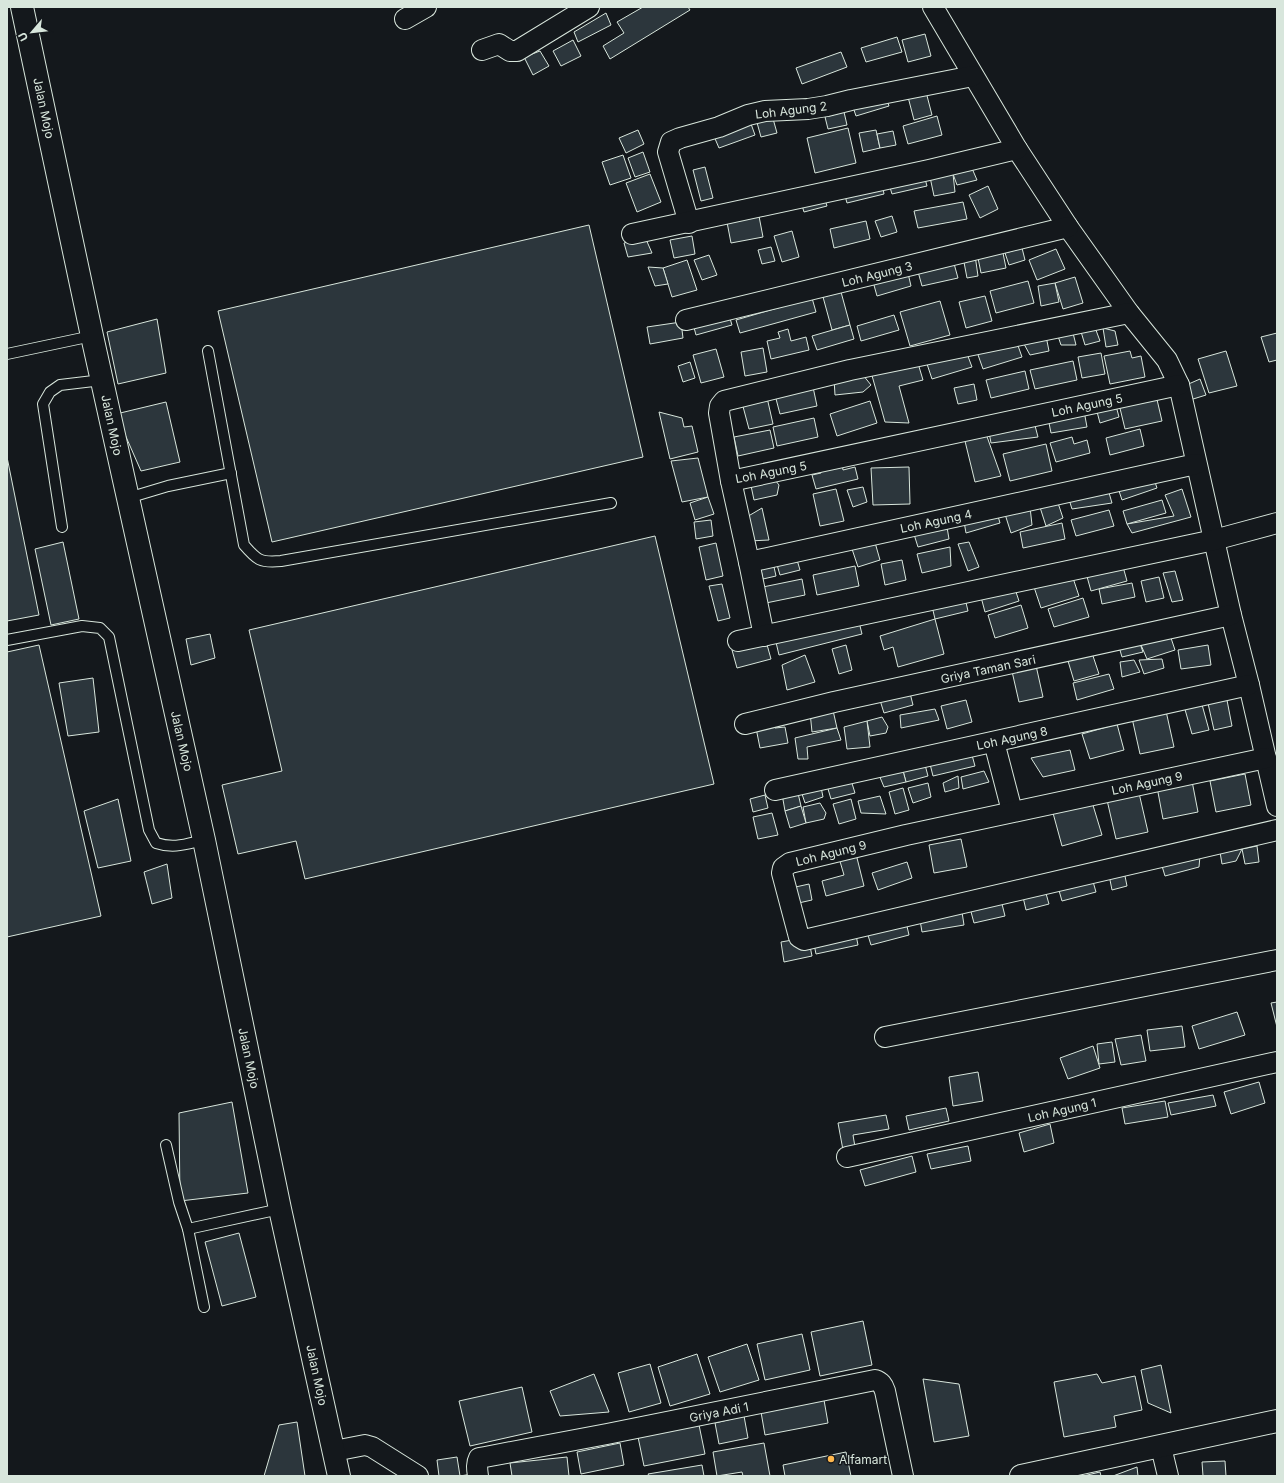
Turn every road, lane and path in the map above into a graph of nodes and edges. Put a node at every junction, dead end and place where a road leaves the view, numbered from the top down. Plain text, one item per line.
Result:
1 (22, 7) edge
2 (426, 7) edge
3 (589, 7) edge
4 (933, 7) edge
5 (405, 20) dead end
6 (482, 50) dead end
7 (973, 76) junction
8 (1017, 149) junction
9 (689, 222) junction
10 (1068, 227) junction
11 (632, 234) dead end
12 (1129, 313) junction
13 (686, 320) dead end
14 (92, 336) junction
15 (208, 351) dead end
16 (7, 354) edge
17 (102, 380) junction
18 (1179, 385) junction
19 (1196, 464) junction
20 (231, 473) junction
21 (731, 481) junction
22 (128, 498) junction
23 (611, 503) dead end
24 (1277, 523) edge
25 (62, 527) dead end
26 (1214, 540) junction
27 (749, 562) junction
28 (1231, 615) junction
29 (764, 636) junction
30 (7, 640) edge
31 (738, 641) dead end
32 (1249, 684) junction
33 (745, 724) dead end
34 (994, 742) junction
35 (1266, 758) junction
36 (775, 790) dead end
37 (1277, 806) edge
38 (1012, 812) junction
39 (1277, 830) edge
40 (204, 840) junction
41 (1277, 960) edge
42 (885, 1037) dead end
43 (1277, 1062) edge
44 (166, 1145) dead end
45 (847, 1157) dead end
46 (280, 1209) junction
47 (188, 1229) junction
48 (204, 1307) dead end
49 (1277, 1421) edge
50 (1161, 1447) junction
51 (344, 1449) junction
52 (339, 1476) edge
53 (418, 1476) edge
54 (478, 1476) edge
55 (903, 1476) edge
56 (1022, 1476) edge
57 (1168, 1476) edge

1 - 14 street, Jalan Mojo
2 - 5 street
3 - 6 street
4 - 7 street
7 - 8 street
7 - 9 street, Loh Agung 2
8 - 9 street
8 - 10 street
9 - 11 street
10 - 12 street
10 - 13 street, Loh Agung 3
12 - 18 street
12 - 21 street, Loh Agung 5
14 - 16 lane
14 - 17 street, Jalan Mojo
15 - 20 lane
17 - 22 street, Jalan Mojo
17 - 25 lane
18 - 19 street
18 - 21 street, Loh Agung 5
19 - 26 street
19 - 27 street, Loh Agung 4
20 - 22 lane
20 - 23 lane
21 - 27 street
22 - 40 street, Jalan Mojo
24 - 26 street
26 - 28 street
26 - 29 street
27 - 29 street
28 - 32 street
28 - 33 street, Griya Taman Sari
29 - 31 street
30 - 40 lane
32 - 34 street, Loh Agung 8
32 - 35 street
34 - 36 street, Loh Agung 8
34 - 38 street
35 - 37 street
35 - 38 street, Loh Agung 9
38 - 39 street, Loh Agung 9
40 - 46 street, Jalan Mojo
41 - 42 street
43 - 45 street, Loh Agung 1
44 - 47 lane
46 - 47 lane
46 - 51 street, Jalan Mojo
47 - 48 lane
49 - 50 street
50 - 56 street
50 - 57 street
51 - 52 street, Jalan Mojo
51 - 53 street
54 - 55 street, Griya Adi 1

